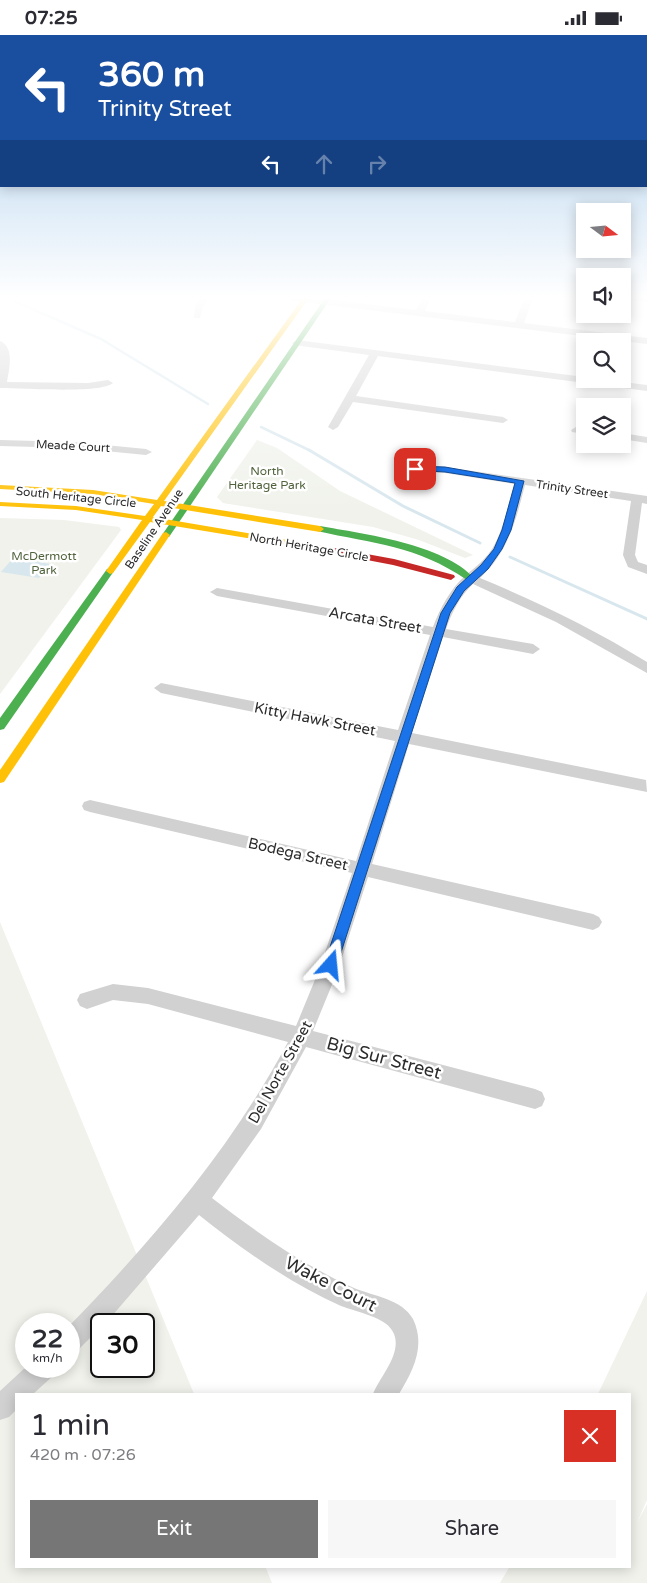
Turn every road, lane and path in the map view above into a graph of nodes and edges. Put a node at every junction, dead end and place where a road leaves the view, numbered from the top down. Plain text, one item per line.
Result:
1 (4, 367) edge
2 (257, 367) edge
3 (281, 367) edge
4 (367, 367) edge
5 (486, 367) edge
6 (108, 383) dead end
7 (1, 385) edge
8 (647, 388) edge
9 (349, 399) junction
10 (504, 420) dead end
11 (333, 427) dead end
12 (631, 438) edge
13 (647, 440) edge
14 (0, 443) edge
15 (146, 452) dead end
16 (407, 469) dead end
17 (520, 481) junction
18 (0, 487) edge
19 (642, 499) edge
20 (160, 503) junction
21 (0, 504) edge
22 (186, 507) junction
23 (148, 519) junction
24 (175, 523) junction
25 (647, 570) edge
26 (470, 578) junction
27 (217, 592) dead end
28 (438, 631) junction
29 (533, 649) dead end
30 (647, 668) edge
31 (161, 687) dead end
32 (0, 726) edge
33 (405, 737) junction
34 (0, 779) edge
35 (646, 787) edge
36 (90, 806) dead end
37 (363, 869) junction
38 (593, 922) dead end
39 (87, 1000) dead end
40 (301, 1037) junction
41 (535, 1099) dead end
42 (197, 1200) junction
43 (80, 1332) edge
44 (32, 1378) edge
45 (16, 1393) edge
46 (386, 1393) edge
47 (15, 1394) edge
48 (0, 1408) edge

1 - 7 street
2 - 20 main road, Baseline Avenue
3 - 22 main road, Baseline Avenue
4 - 9 street
5 - 8 street
6 - 7 street
9 - 10 street
9 - 11 street
12 - 13 street
14 - 15 street, Meade Court
16 - 17 street, Trinity Street
17 - 19 street, Trinity Street
17 - 26 street, Del Norte Street
18 - 20 main road, South Heritage Circle
19 - 25 street
20 - 22 main road, South Heritage Circle
20 - 23 main road, Baseline Avenue
21 - 23 main road, South Heritage Circle
22 - 24 main road, Baseline Avenue
22 - 26 main road, North Heritage Circle
23 - 24 main road, North Heritage Circle
23 - 32 main road, Baseline Avenue
24 - 26 main road, North Heritage Circle
24 - 34 main road, Baseline Avenue
26 - 28 street, Del Norte Street
26 - 30 street, North Heritage Circle
27 - 28 street, Arcata Street
28 - 29 street, Arcata Street
28 - 33 street, Del Norte Street
31 - 33 street, Kitty Hawk Street
33 - 35 street, Kitty Hawk Street
33 - 37 street, Del Norte Street
36 - 37 street, Bodega Street
37 - 38 street, Bodega Street
37 - 40 street, Del Norte Street
39 - 40 street, Big Sur Street
40 - 41 street, Big Sur Street
40 - 42 street, Del Norte Street
42 - 43 street, Del Norte Street
42 - 46 street, Wake Court
44 - 45 street
47 - 48 street

